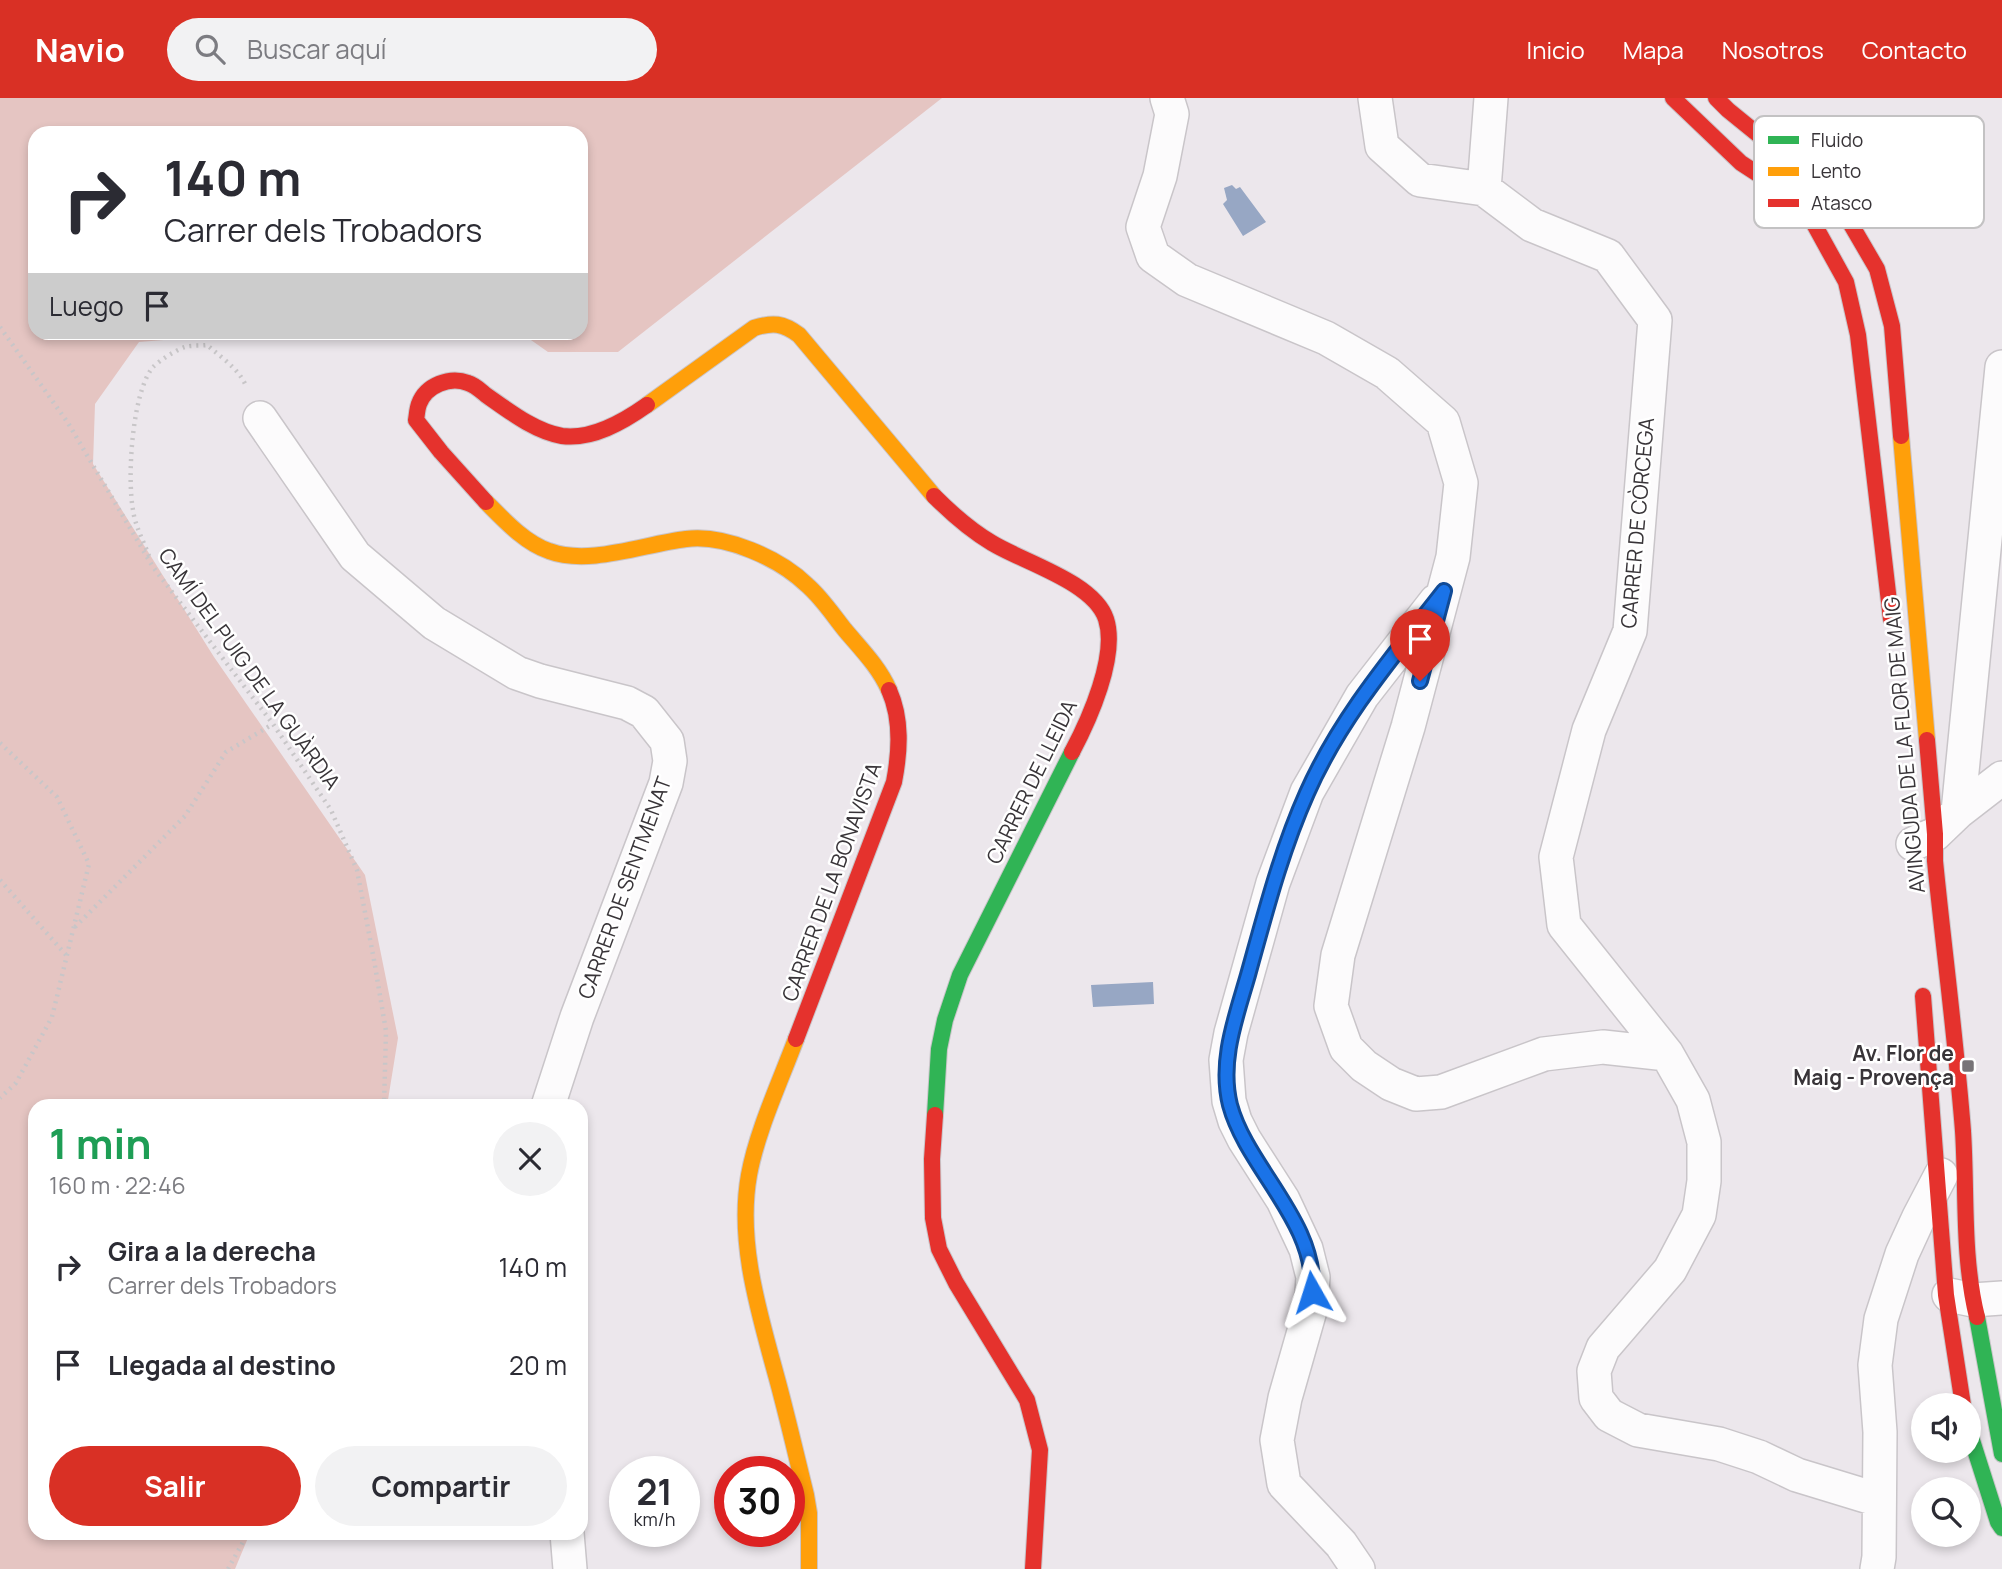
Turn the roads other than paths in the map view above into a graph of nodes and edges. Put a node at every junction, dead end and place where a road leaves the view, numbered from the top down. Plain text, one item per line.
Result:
1 (1167, 98) edge
2 (1375, 98) edge
3 (1491, 98) edge
4 (1673, 98) edge
5 (1716, 98) edge
6 (1754, 131) edge
7 (1754, 171) edge
8 (1484, 189) junction
9 (1816, 228) edge
10 (1853, 228) edge
11 (2002, 367) edge
12 (425, 393) joint
13 (260, 418) road end
14 (1444, 591) junction
15 (1892, 636) dead end
16 (2002, 778) edge
17 (1927, 837) junction
18 (1922, 978) dead end
19 (1667, 1054) junction
20 (550, 1099) edge
21 (1963, 1133) junction
22 (1938, 1181) junction
23 (1974, 1298) edge
24 (1964, 1393) edge
25 (2002, 1454) edge
26 (1979, 1463) edge
27 (1879, 1500) junction
28 (2002, 1528) edge
29 (568, 1540) edge
30 (570, 1569) edge
31 (809, 1569) edge
32 (1033, 1569) edge
33 (1359, 1569) edge
34 (1877, 1569) edge

1 - 14 street
2 - 8 street
3 - 8 street
4 - 7 street, AVINGUDA DE LA FLOR DE MAIG
5 - 6 street, AVINGUDA DE LA FLOR DE MAIG
8 - 19 street, CARRER DE CÒRCEGA
9 - 15 street, AVINGUDA DE LA FLOR DE MAIG
10 - 17 street, AVINGUDA DE LA FLOR DE MAIG
11 - 17 street
12 - 31 street, CARRER DE LA BONAVISTA
12 - 32 street, CARRER DE LLEIDA
13 - 20 street, CARRER DE SENTMENAT
14 - 19 street
14 - 33 street
16 - 17 street
17 - 21 street, AVINGUDA DE LA FLOR DE MAIG
18 - 22 street, AVINGUDA DE LA FLOR DE MAIG
19 - 27 street, CARRER DE CÒRCEGA
21 - 22 street
21 - 23 street, AVINGUDA DE LA FLOR DE MAIG
22 - 23 street, AVINGUDA DE LA FLOR DE MAIG
22 - 27 street
23 - 24 street, AVINGUDA DE LA FLOR DE MAIG
23 - 25 street, AVINGUDA DE LA FLOR DE MAIG
26 - 28 street
27 - 34 street
29 - 30 street

